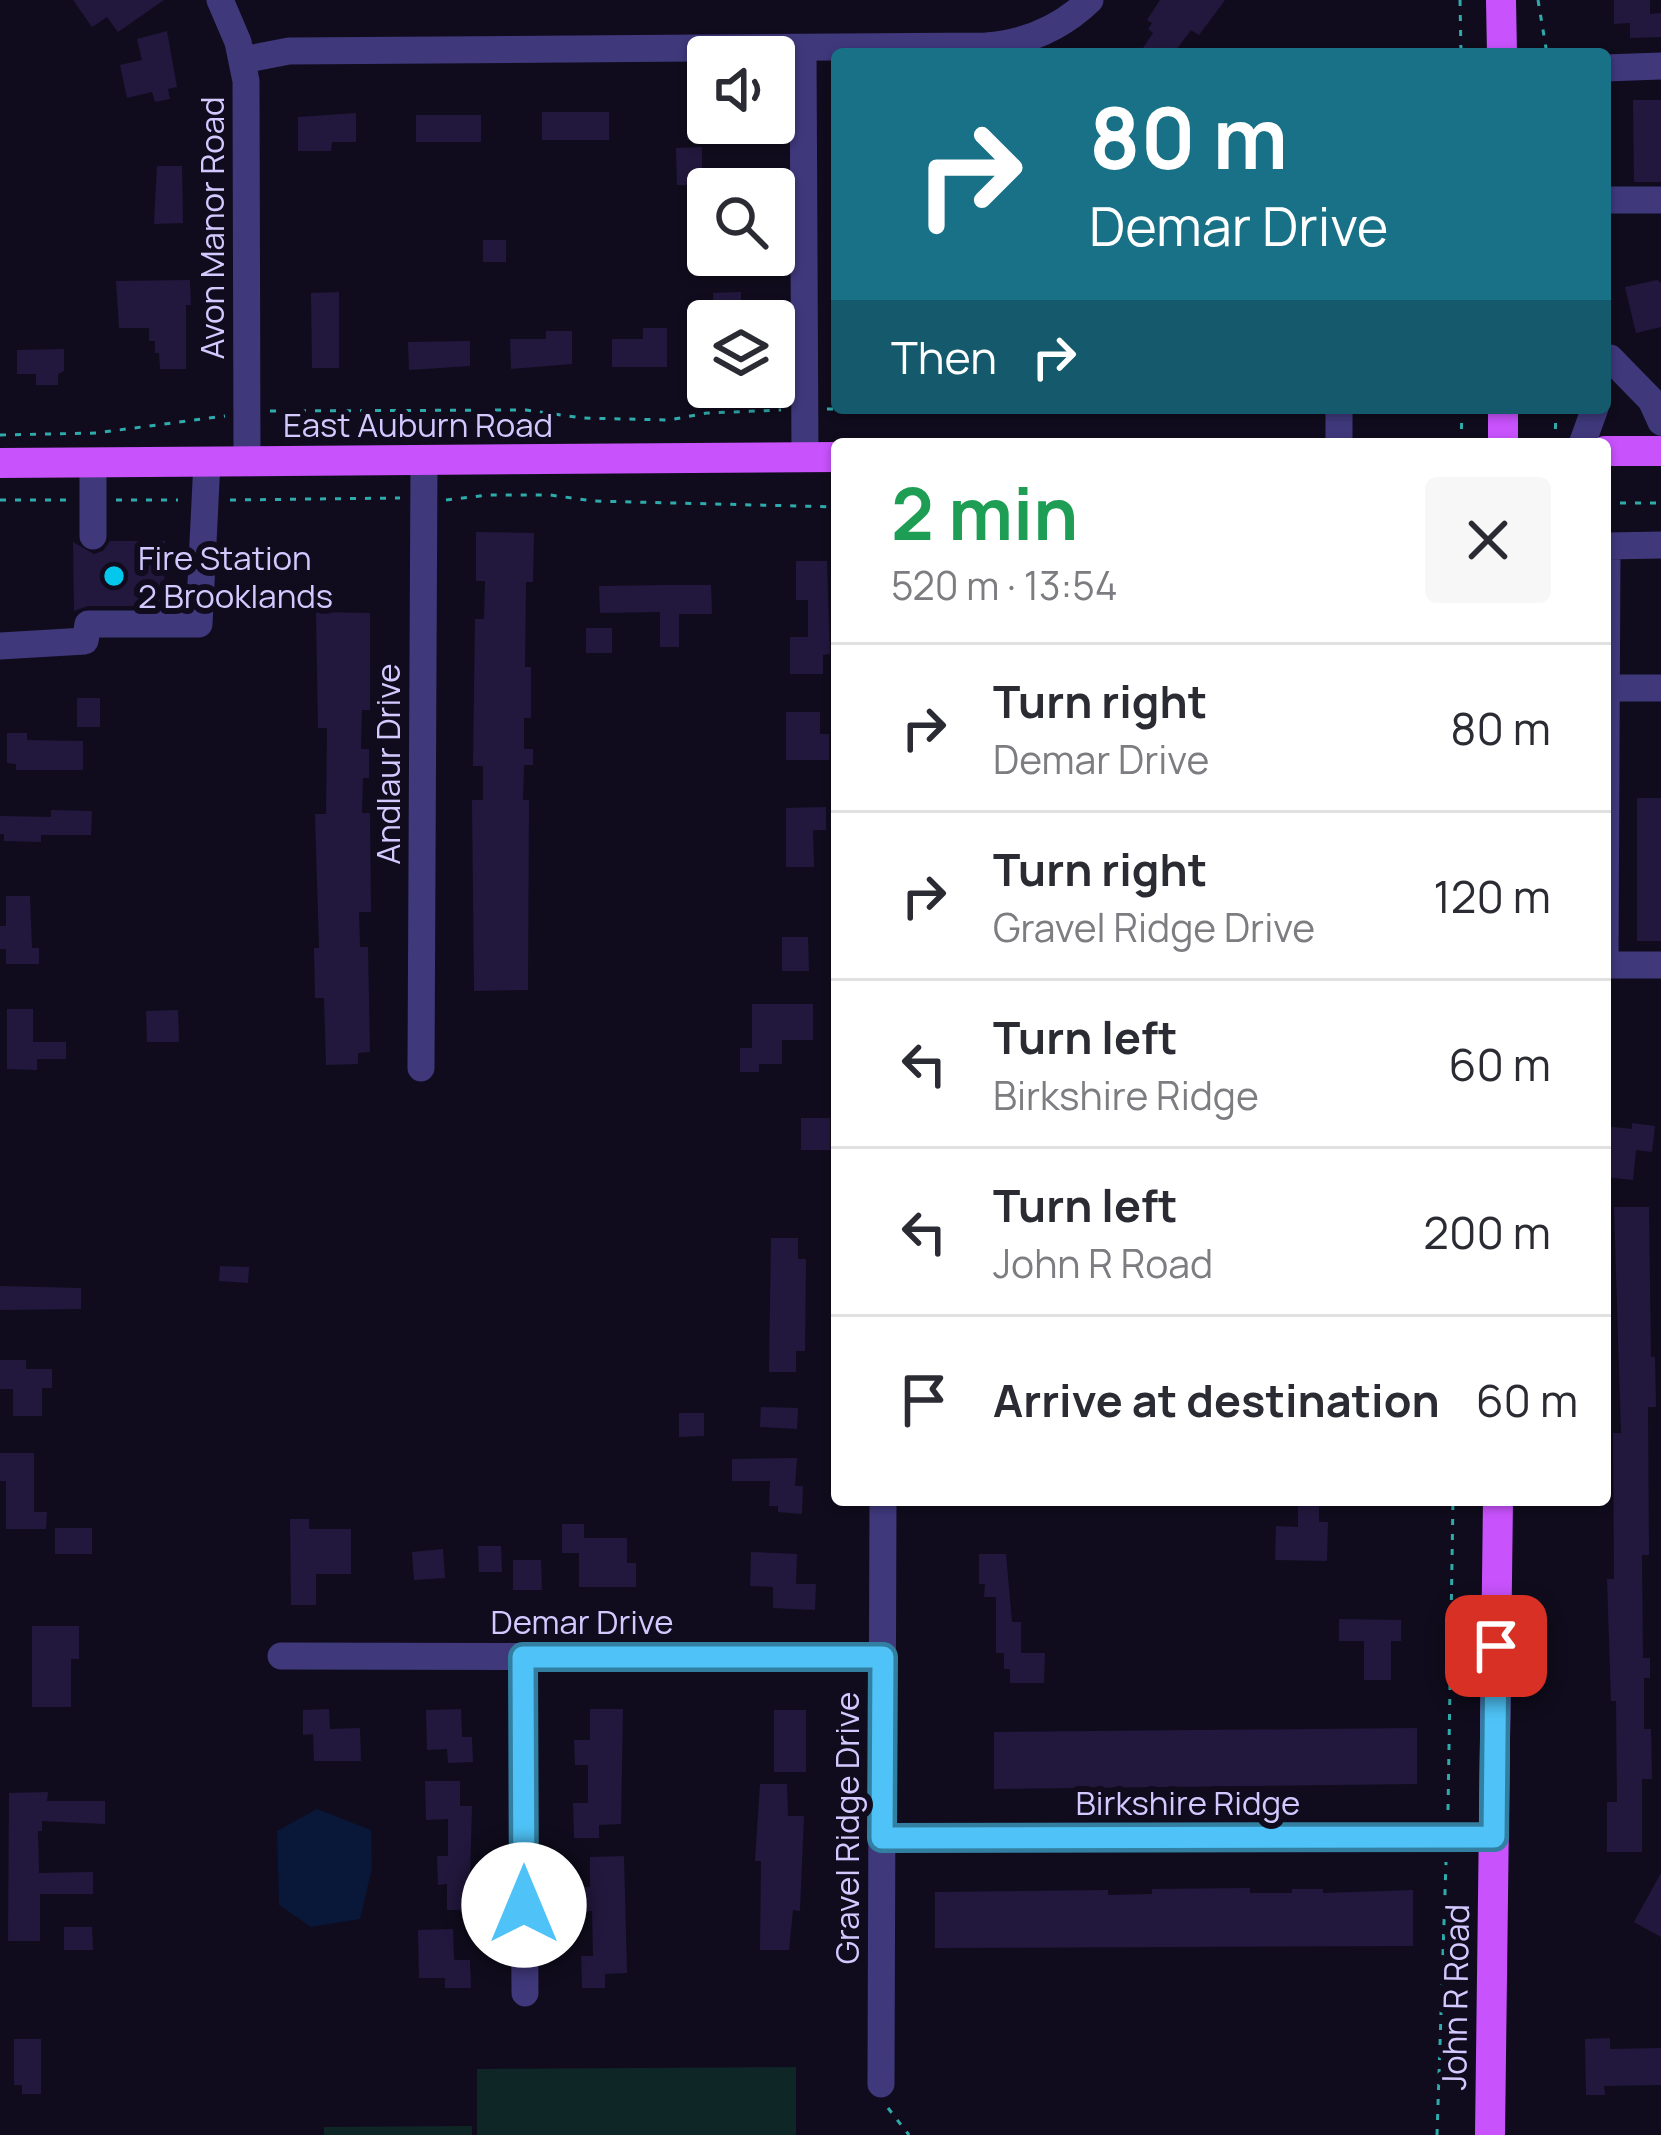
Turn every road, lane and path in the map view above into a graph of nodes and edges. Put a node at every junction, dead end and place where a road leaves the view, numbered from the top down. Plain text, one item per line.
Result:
1 (220, 0) edge
2 (1090, 0) edge
3 (1460, 0) edge
4 (1501, 0) edge
5 (1538, 0) edge
6 (803, 47) junction
7 (1461, 48) edge
8 (1502, 48) edge
9 (1546, 48) edge
10 (243, 59) junction
11 (1661, 66) edge
12 (1611, 68) edge
13 (1611, 200) edge
14 (1661, 200) edge
15 (1611, 362) edge
16 (786, 410) dead end
17 (823, 410) dead end
18 (831, 410) edge
19 (264, 411) dead end
20 (228, 415) dead end
21 (1661, 422) edge
22 (0, 435) edge
23 (1611, 451) edge
24 (1661, 451) edge
25 (805, 458) junction
26 (831, 458) edge
27 (247, 460) junction
28 (424, 460) junction
29 (207, 461) junction
30 (94, 462) junction
31 (0, 463) edge
32 (387, 498) dead end
33 (407, 499) dead end
34 (441, 500) dead end
35 (1611, 503) edge
36 (1661, 503) edge
37 (831, 507) edge
38 (93, 536) dead end
39 (1661, 545) edge
40 (1611, 546) edge
41 (0, 646) edge
42 (1611, 688) edge
43 (1661, 688) edge
44 (1661, 964) edge
45 (1611, 965) edge
46 (421, 1068) dead end
47 (883, 1506) edge
48 (1498, 1506) edge
49 (281, 1656) dead end
50 (523, 1657) junction
51 (883, 1657) junction
52 (1494, 1837) junction
53 (882, 1838) junction
54 (525, 1993) dead end
55 (880, 2084) joint
56 (909, 2135) edge
57 (1490, 2135) edge

1 - 10 street, Avon Manor Road
2 - 6 street
3 - 7 path
4 - 8 main road
5 - 9 path
6 - 10 street
6 - 25 street
10 - 27 street, Avon Manor Road
11 - 12 street
13 - 14 street
15 - 21 street
16 - 19 path
17 - 18 path
20 - 22 path
23 - 24 main road
25 - 26 main road, East Auburn Road
25 - 28 main road, East Auburn Road
27 - 28 main road, East Auburn Road
27 - 29 main road, East Auburn Road
28 - 46 street, Andlaur Drive
29 - 30 main road, East Auburn Road
29 - 41 street
30 - 31 main road, East Auburn Road
30 - 38 street
32 - 33 path
34 - 37 path
35 - 36 path
39 - 40 street
42 - 43 street
44 - 45 street
47 - 51 street, Gravel Ridge Drive
48 - 52 main road, John R Road
49 - 50 street, Demar Drive
50 - 51 street, Demar Drive
50 - 54 street
51 - 53 street, Gravel Ridge Drive
52 - 53 street, Birkshire Ridge
52 - 57 main road, John R Road
53 - 55 street, Gravel Ridge Drive
55 - 56 path

